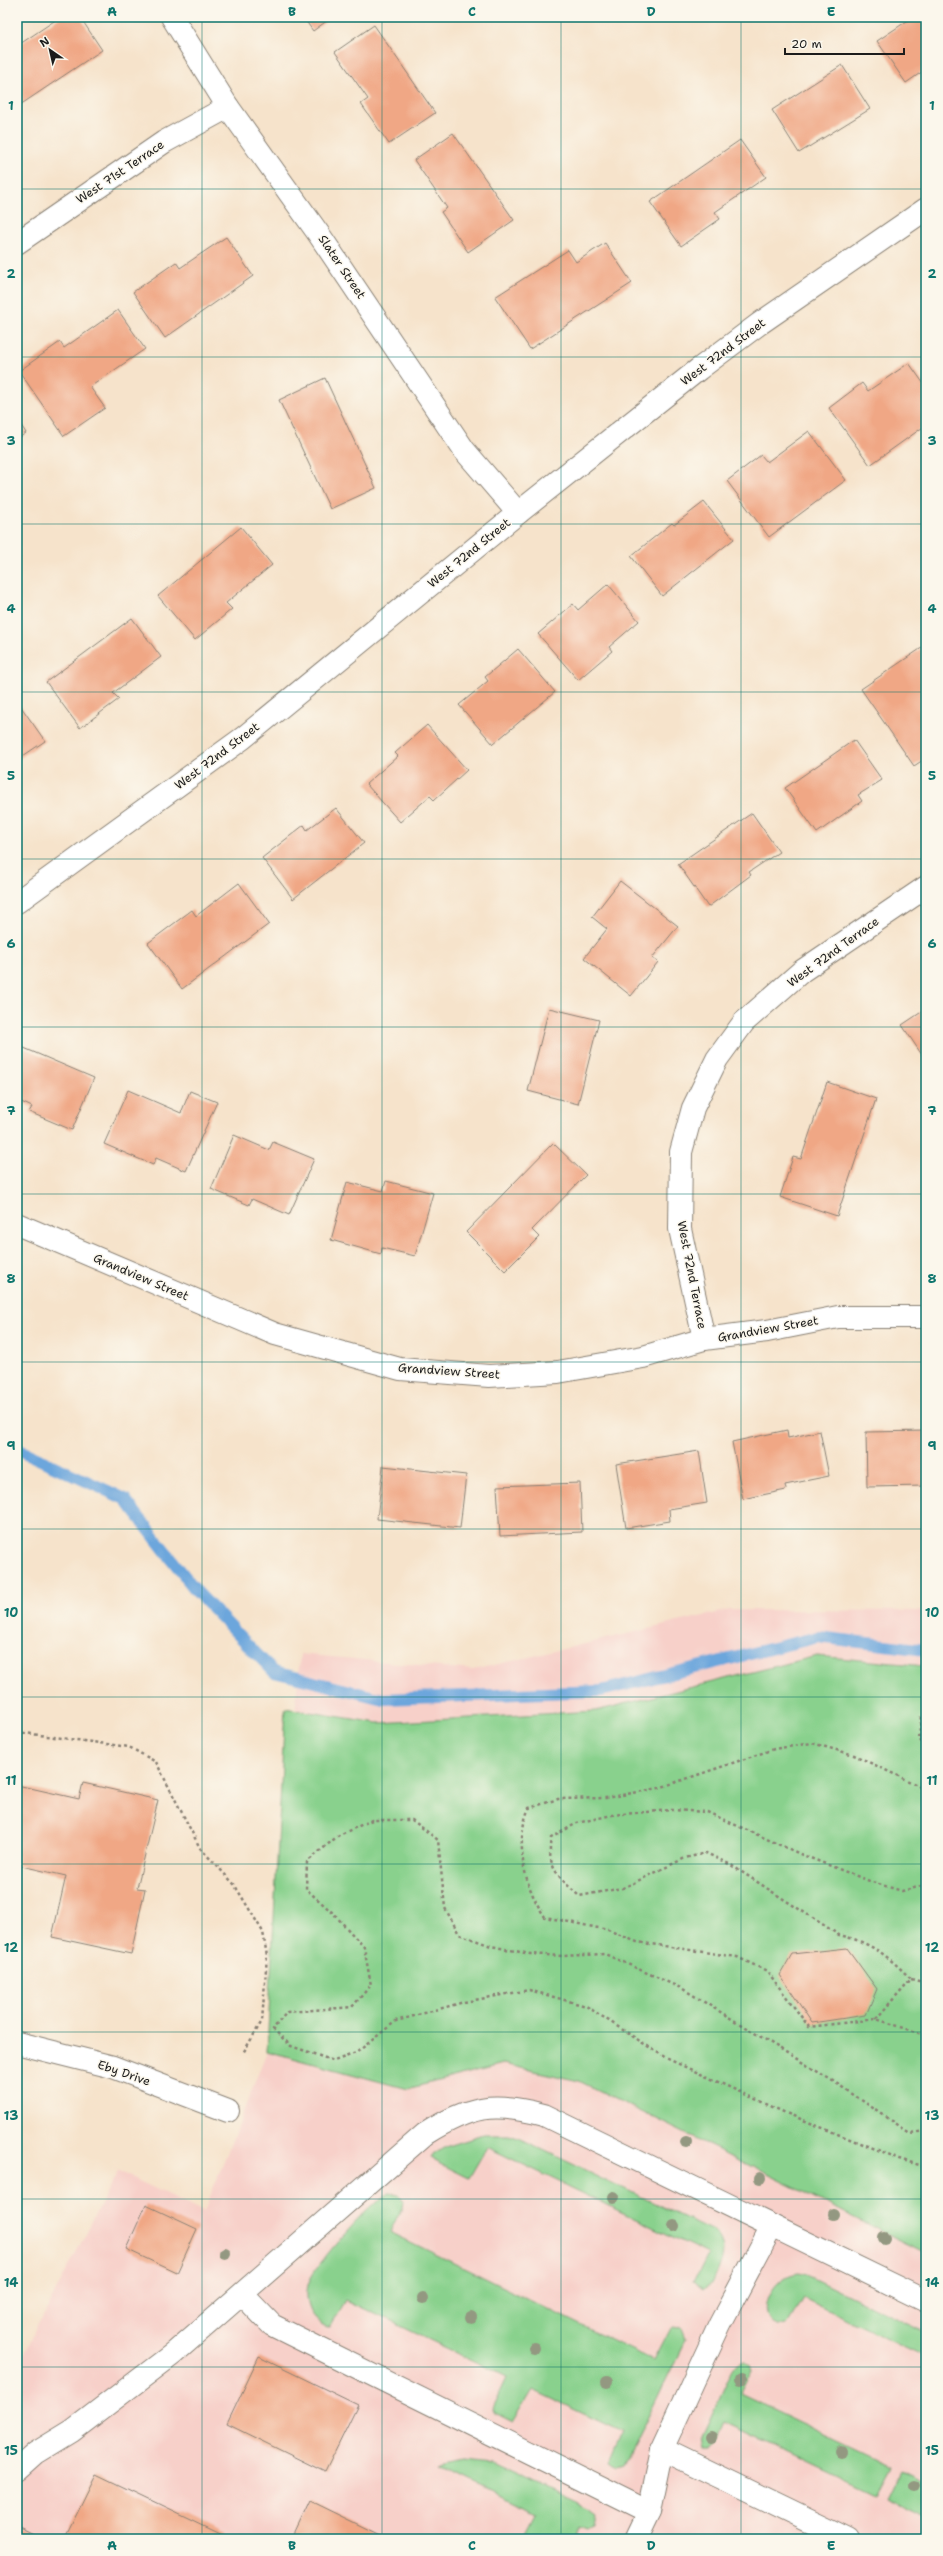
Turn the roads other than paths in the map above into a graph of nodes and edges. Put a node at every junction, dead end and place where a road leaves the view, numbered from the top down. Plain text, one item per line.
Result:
1 (172, 17) edge
2 (228, 108) junction
3 (926, 209) edge
4 (17, 243) edge
5 (518, 513) junction
6 (926, 887) edge
7 (17, 902) edge
8 (17, 1224) edge
9 (926, 1317) edge
10 (704, 1340) junction
11 (17, 2042) edge
12 (228, 2111) dead end
13 (772, 2226) junction
14 (243, 2295) junction
15 (926, 2301) edge
16 (662, 2449) junction
17 (17, 2470) edge
18 (649, 2512) junction
19 (636, 2539) edge
20 (848, 2539) edge

1 - 2 street, Slater Street
2 - 4 street, West 71st Terrace
2 - 5 street, Slater Street
3 - 5 street, West 72nd Street
5 - 7 street, West 72nd Street
6 - 10 street, West 72nd Terrace
8 - 10 street, Grandview Street
9 - 10 street, Grandview Street
11 - 12 street, Eby Drive
13 - 14 street
13 - 15 street
13 - 16 street
14 - 17 street
14 - 18 street
16 - 18 street
16 - 20 street
18 - 19 street

